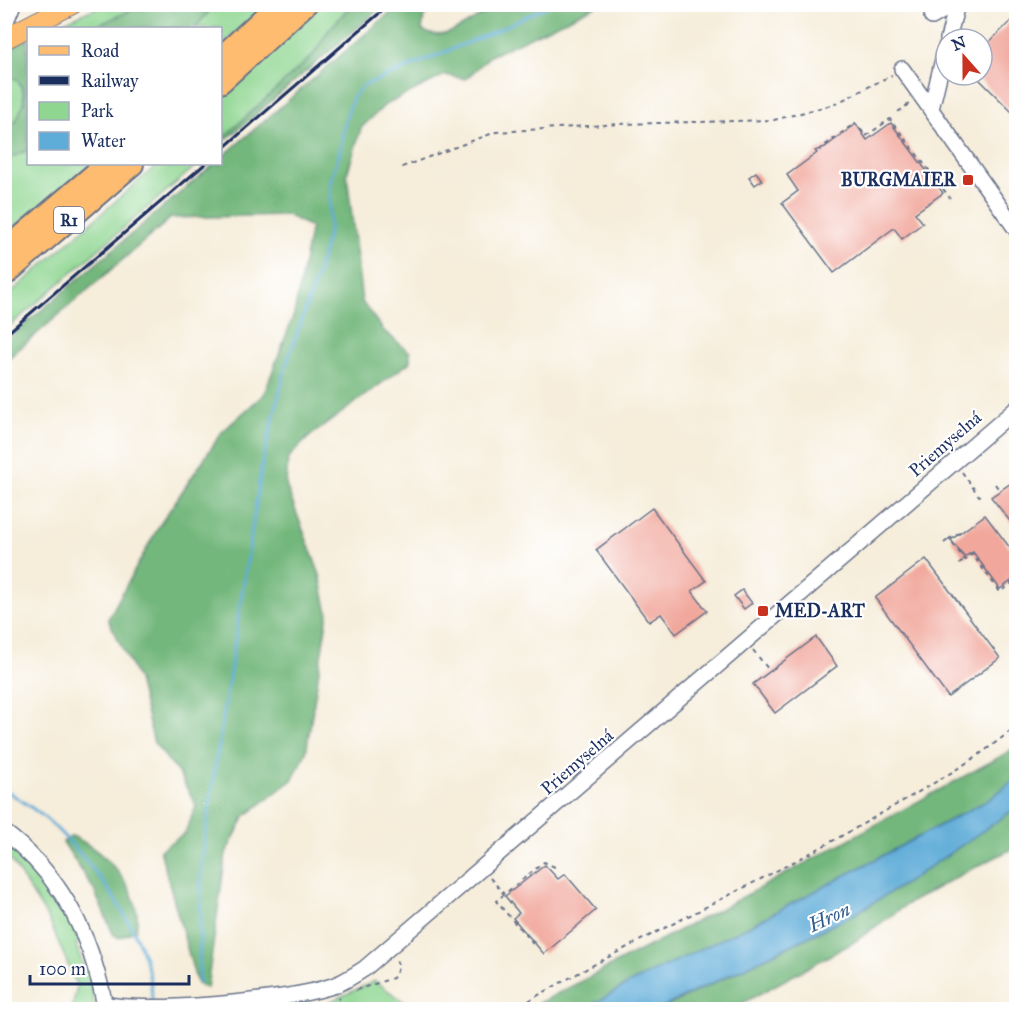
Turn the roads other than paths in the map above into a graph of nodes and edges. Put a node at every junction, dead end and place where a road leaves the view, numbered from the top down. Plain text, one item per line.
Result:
1 (13, 4) edge
2 (72, 4) edge
3 (279, 4) edge
4 (305, 4) edge
5 (955, 4) edge
6 (933, 17) dead end
7 (4, 26) edge
8 (27, 27) edge
9 (27, 27) edge
10 (950, 27) edge
11 (4, 39) edge
12 (222, 57) edge
13 (902, 69) road end
14 (222, 80) edge
15 (936, 87) edge
16 (931, 109) junction
17 (106, 165) edge
18 (131, 165) edge
19 (1017, 229) edge
20 (4, 252) edge
21 (4, 275) edge
22 (1017, 409) edge
23 (4, 832) edge
24 (104, 1007) edge
25 (121, 1009) edge

1 - 7 street
2 - 8 main road
3 - 12 highway
4 - 14 highway
5 - 6 street
5 - 10 street
9 - 11 main road
13 - 16 street
15 - 16 street
16 - 19 street
17 - 20 highway, R1
18 - 21 highway, R1
22 - 25 street, Priemyselná
23 - 24 street
24 - 25 street, Priemyselná

